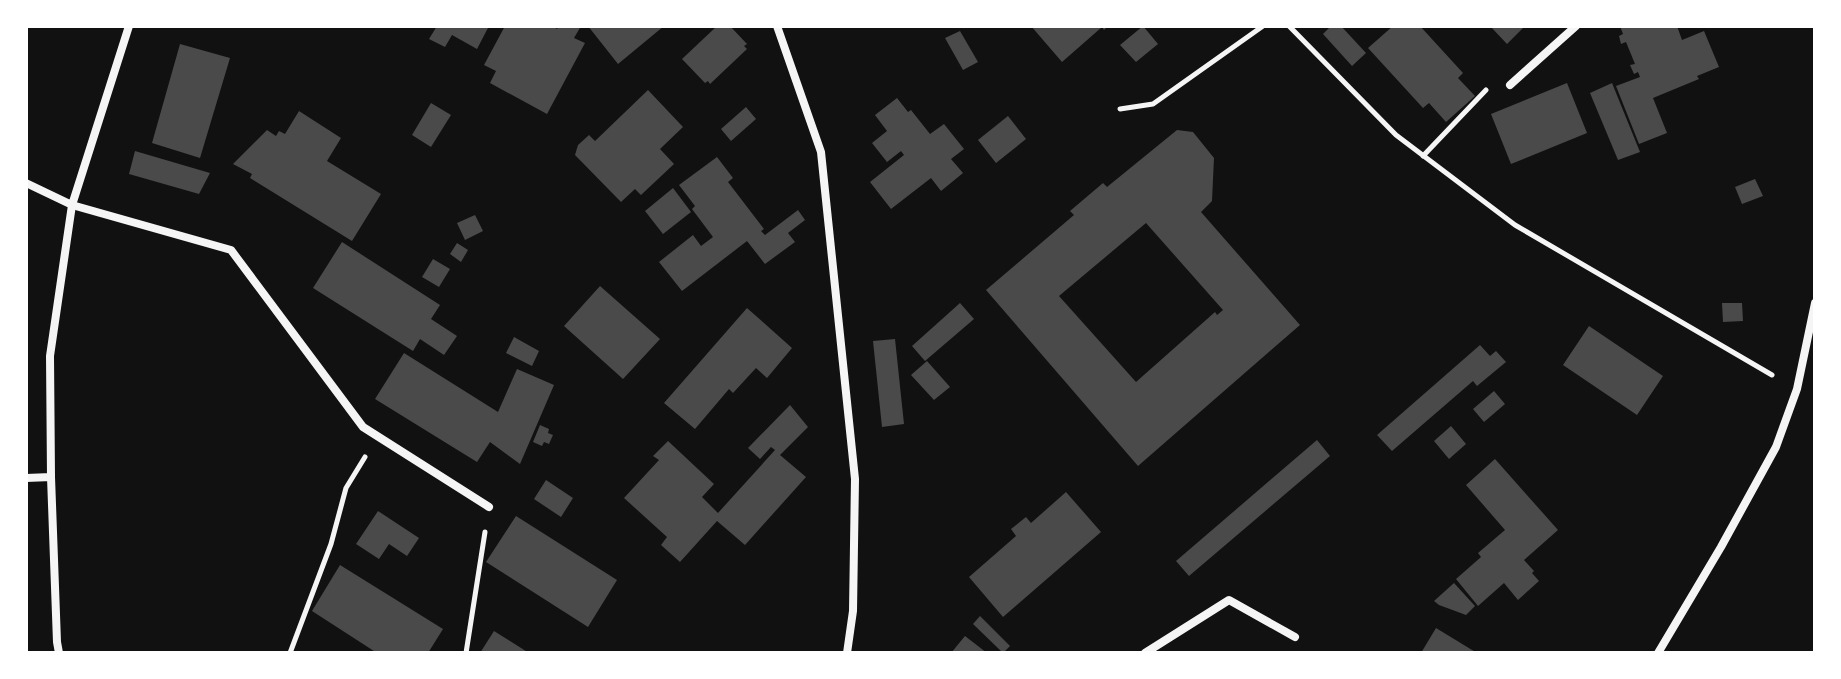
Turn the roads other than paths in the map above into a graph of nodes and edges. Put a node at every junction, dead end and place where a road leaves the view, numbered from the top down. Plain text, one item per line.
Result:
1 (129, 26) edge
2 (777, 26) edge
3 (1576, 26) edge
4 (1510, 85) road end
5 (26, 183) edge
6 (72, 205) junction
7 (1815, 303) edge
8 (51, 477) junction
9 (26, 478) edge
10 (489, 507) road end
11 (1295, 637) dead end
12 (59, 653) edge
13 (847, 653) edge
14 (1145, 653) edge
15 (1658, 653) edge

1 - 6 street
2 - 13 street
3 - 4 street
5 - 6 street
6 - 8 street
6 - 10 street
7 - 15 street
8 - 9 street
8 - 12 street
11 - 14 street

